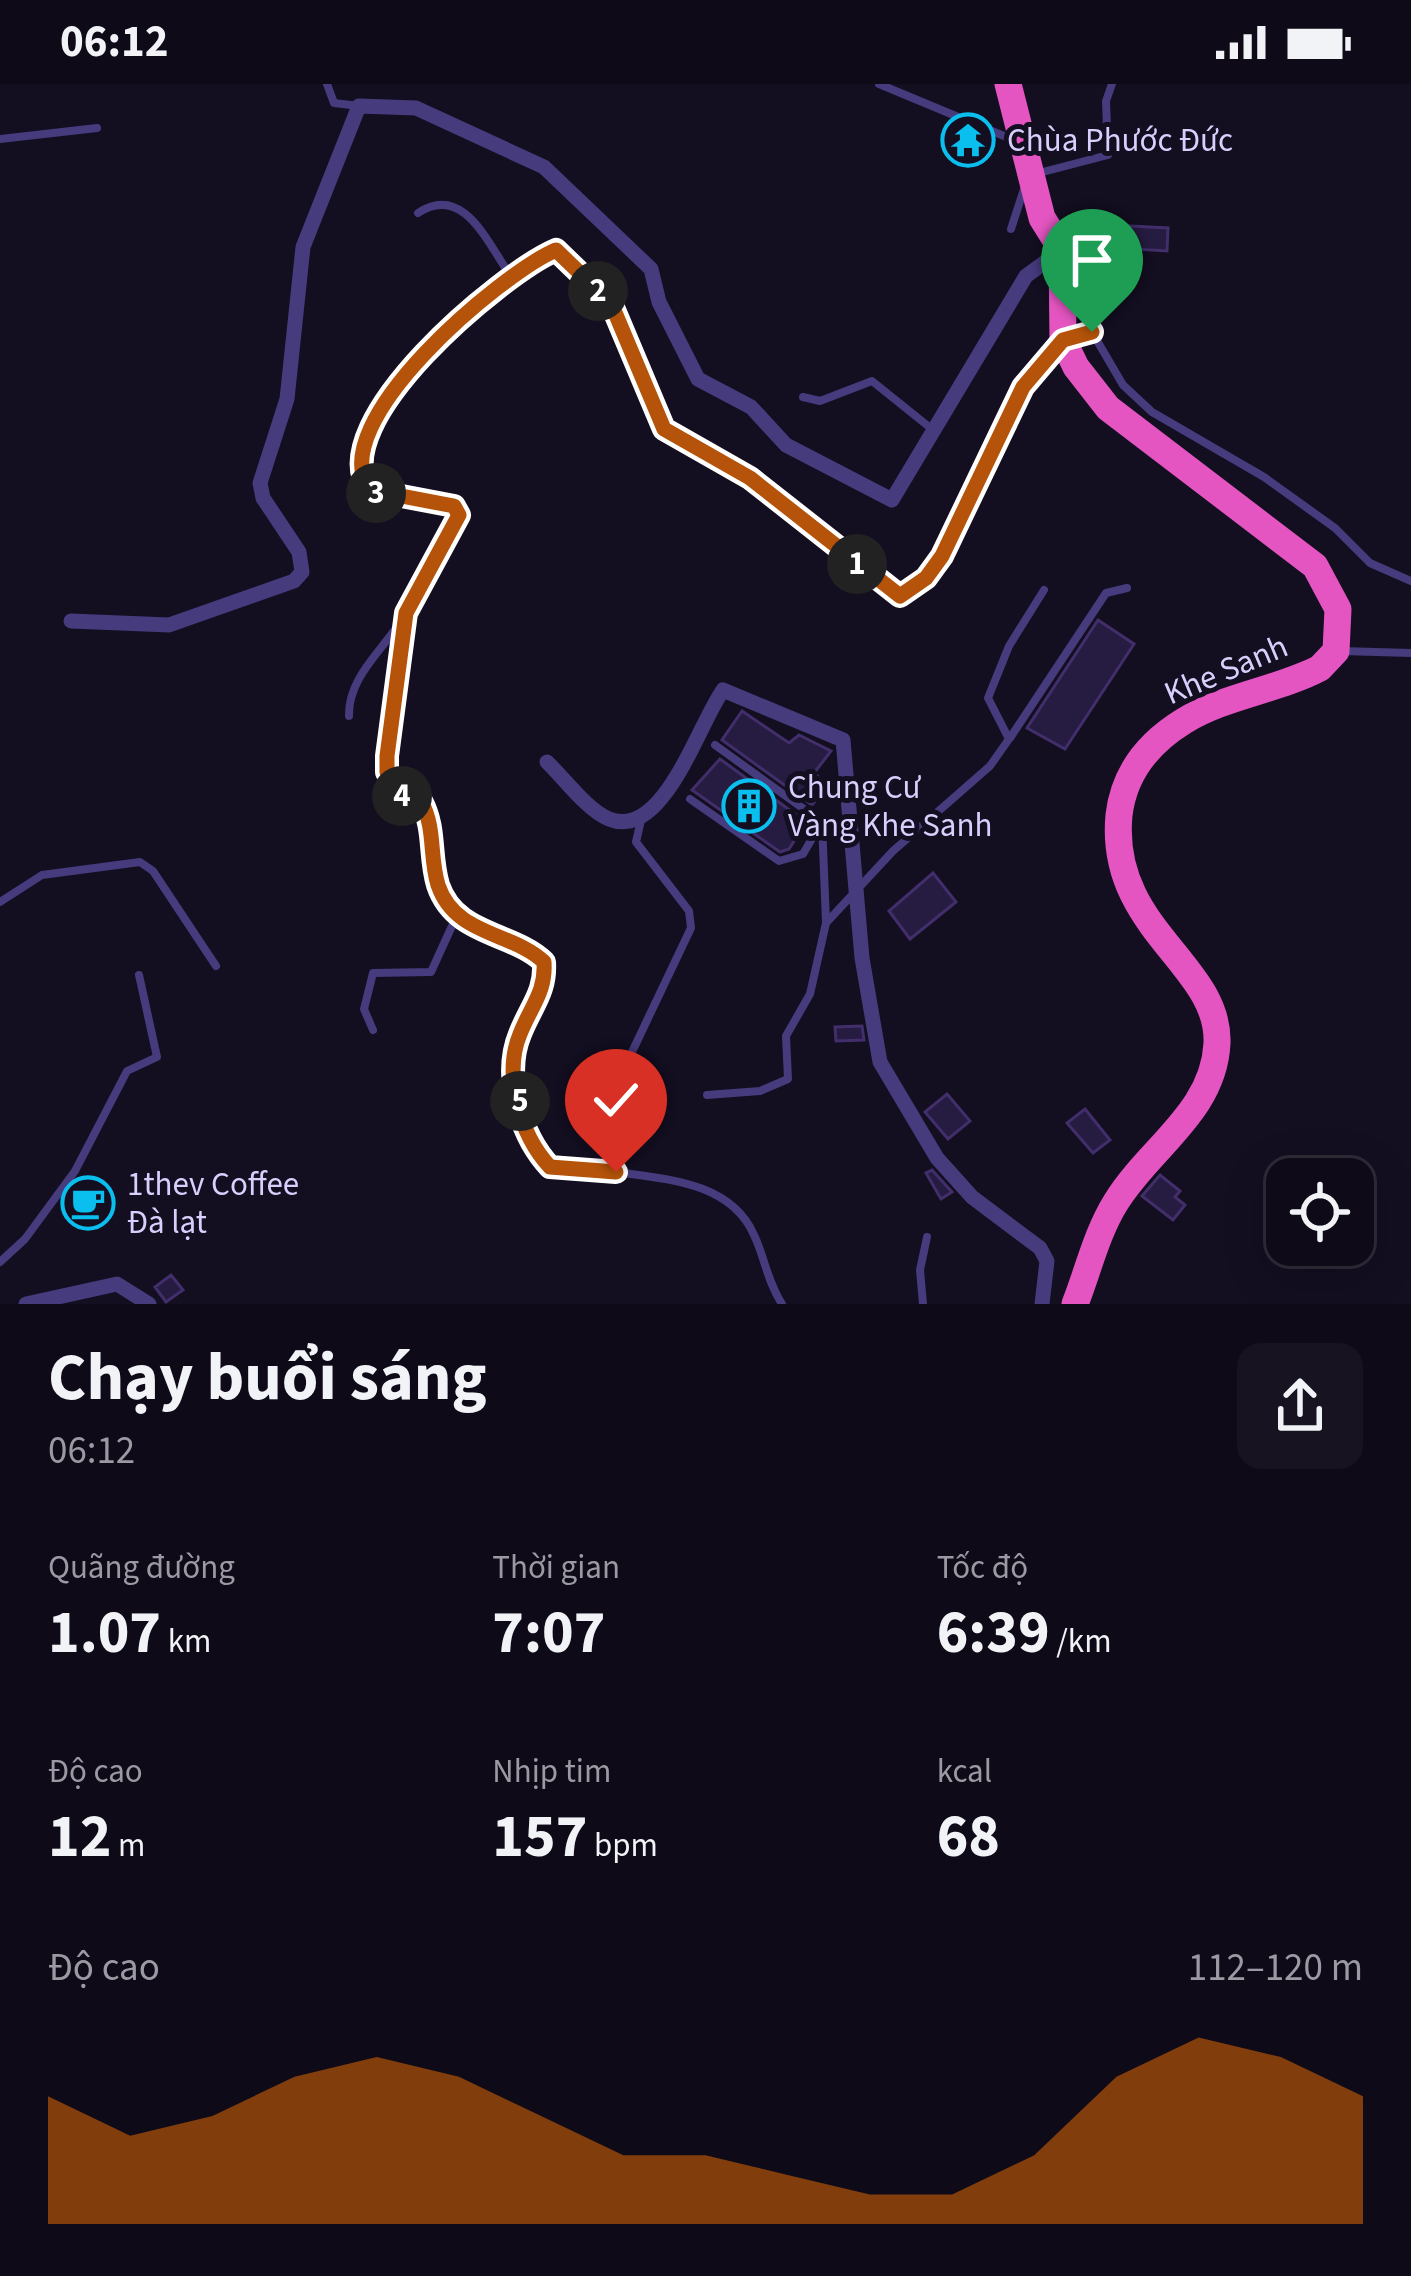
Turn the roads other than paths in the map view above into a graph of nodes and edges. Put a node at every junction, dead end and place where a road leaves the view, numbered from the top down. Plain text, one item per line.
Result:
1 (327, 84) edge
2 (879, 84) edge
3 (1008, 84) edge
4 (1112, 84) edge
5 (359, 106) junction
6 (97, 128) dead end
7 (0, 139) edge
8 (1022, 144) junction
9 (1030, 175) junction
10 (418, 213) dead end
11 (1011, 229) dead end
12 (1062, 250) junction
13 (511, 276) junction
14 (1063, 340) junction
15 (803, 397) dead end
16 (934, 431) junction
17 (1411, 581) edge
18 (1126, 588) dead end
19 (1044, 590) dead end
20 (406, 613) junction
21 (71, 621) dead end
22 (1336, 651) junction
23 (1411, 652) edge
24 (349, 716) dead end
25 (1009, 739) junction
26 (716, 745) dead end
27 (547, 762) dead end
28 (690, 799) dead end
29 (642, 819) junction
30 (822, 822) junction
31 (856, 893) junction
32 (0, 902) edge
33 (458, 914) junction
34 (826, 922) junction
35 (216, 966) dead end
36 (139, 975) dead end
37 (373, 1030) dead end
38 (632, 1052) dead end
39 (707, 1095) dead end
40 (616, 1172) joint
41 (927, 1237) dead end
42 (0, 1262) edge
43 (26, 1304) edge
44 (149, 1304) edge
45 (782, 1304) edge
46 (922, 1304) edge
47 (1042, 1304) edge
48 (1075, 1304) edge

1 - 5 lane
2 - 8 lane
3 - 8 highway
4 - 9 lane
5 - 16 street
5 - 21 street
6 - 7 lane
8 - 9 highway
9 - 11 lane
9 - 12 highway
10 - 13 lane
12 - 14 highway
12 - 16 street
13 - 14 street
13 - 20 street
14 - 17 lane
14 - 22 highway, Khe Sanh
15 - 16 lane
18 - 25 lane
19 - 25 lane
20 - 24 lane
20 - 33 street
22 - 23 lane
22 - 48 highway, Khe Sanh
25 - 31 lane
26 - 30 lane
27 - 29 street
28 - 30 lane
29 - 31 street
29 - 38 lane
30 - 34 lane
31 - 34 lane
31 - 47 street
32 - 35 lane
33 - 37 lane
33 - 40 street
34 - 39 lane
36 - 42 lane
40 - 45 lane
41 - 46 lane
43 - 44 street

